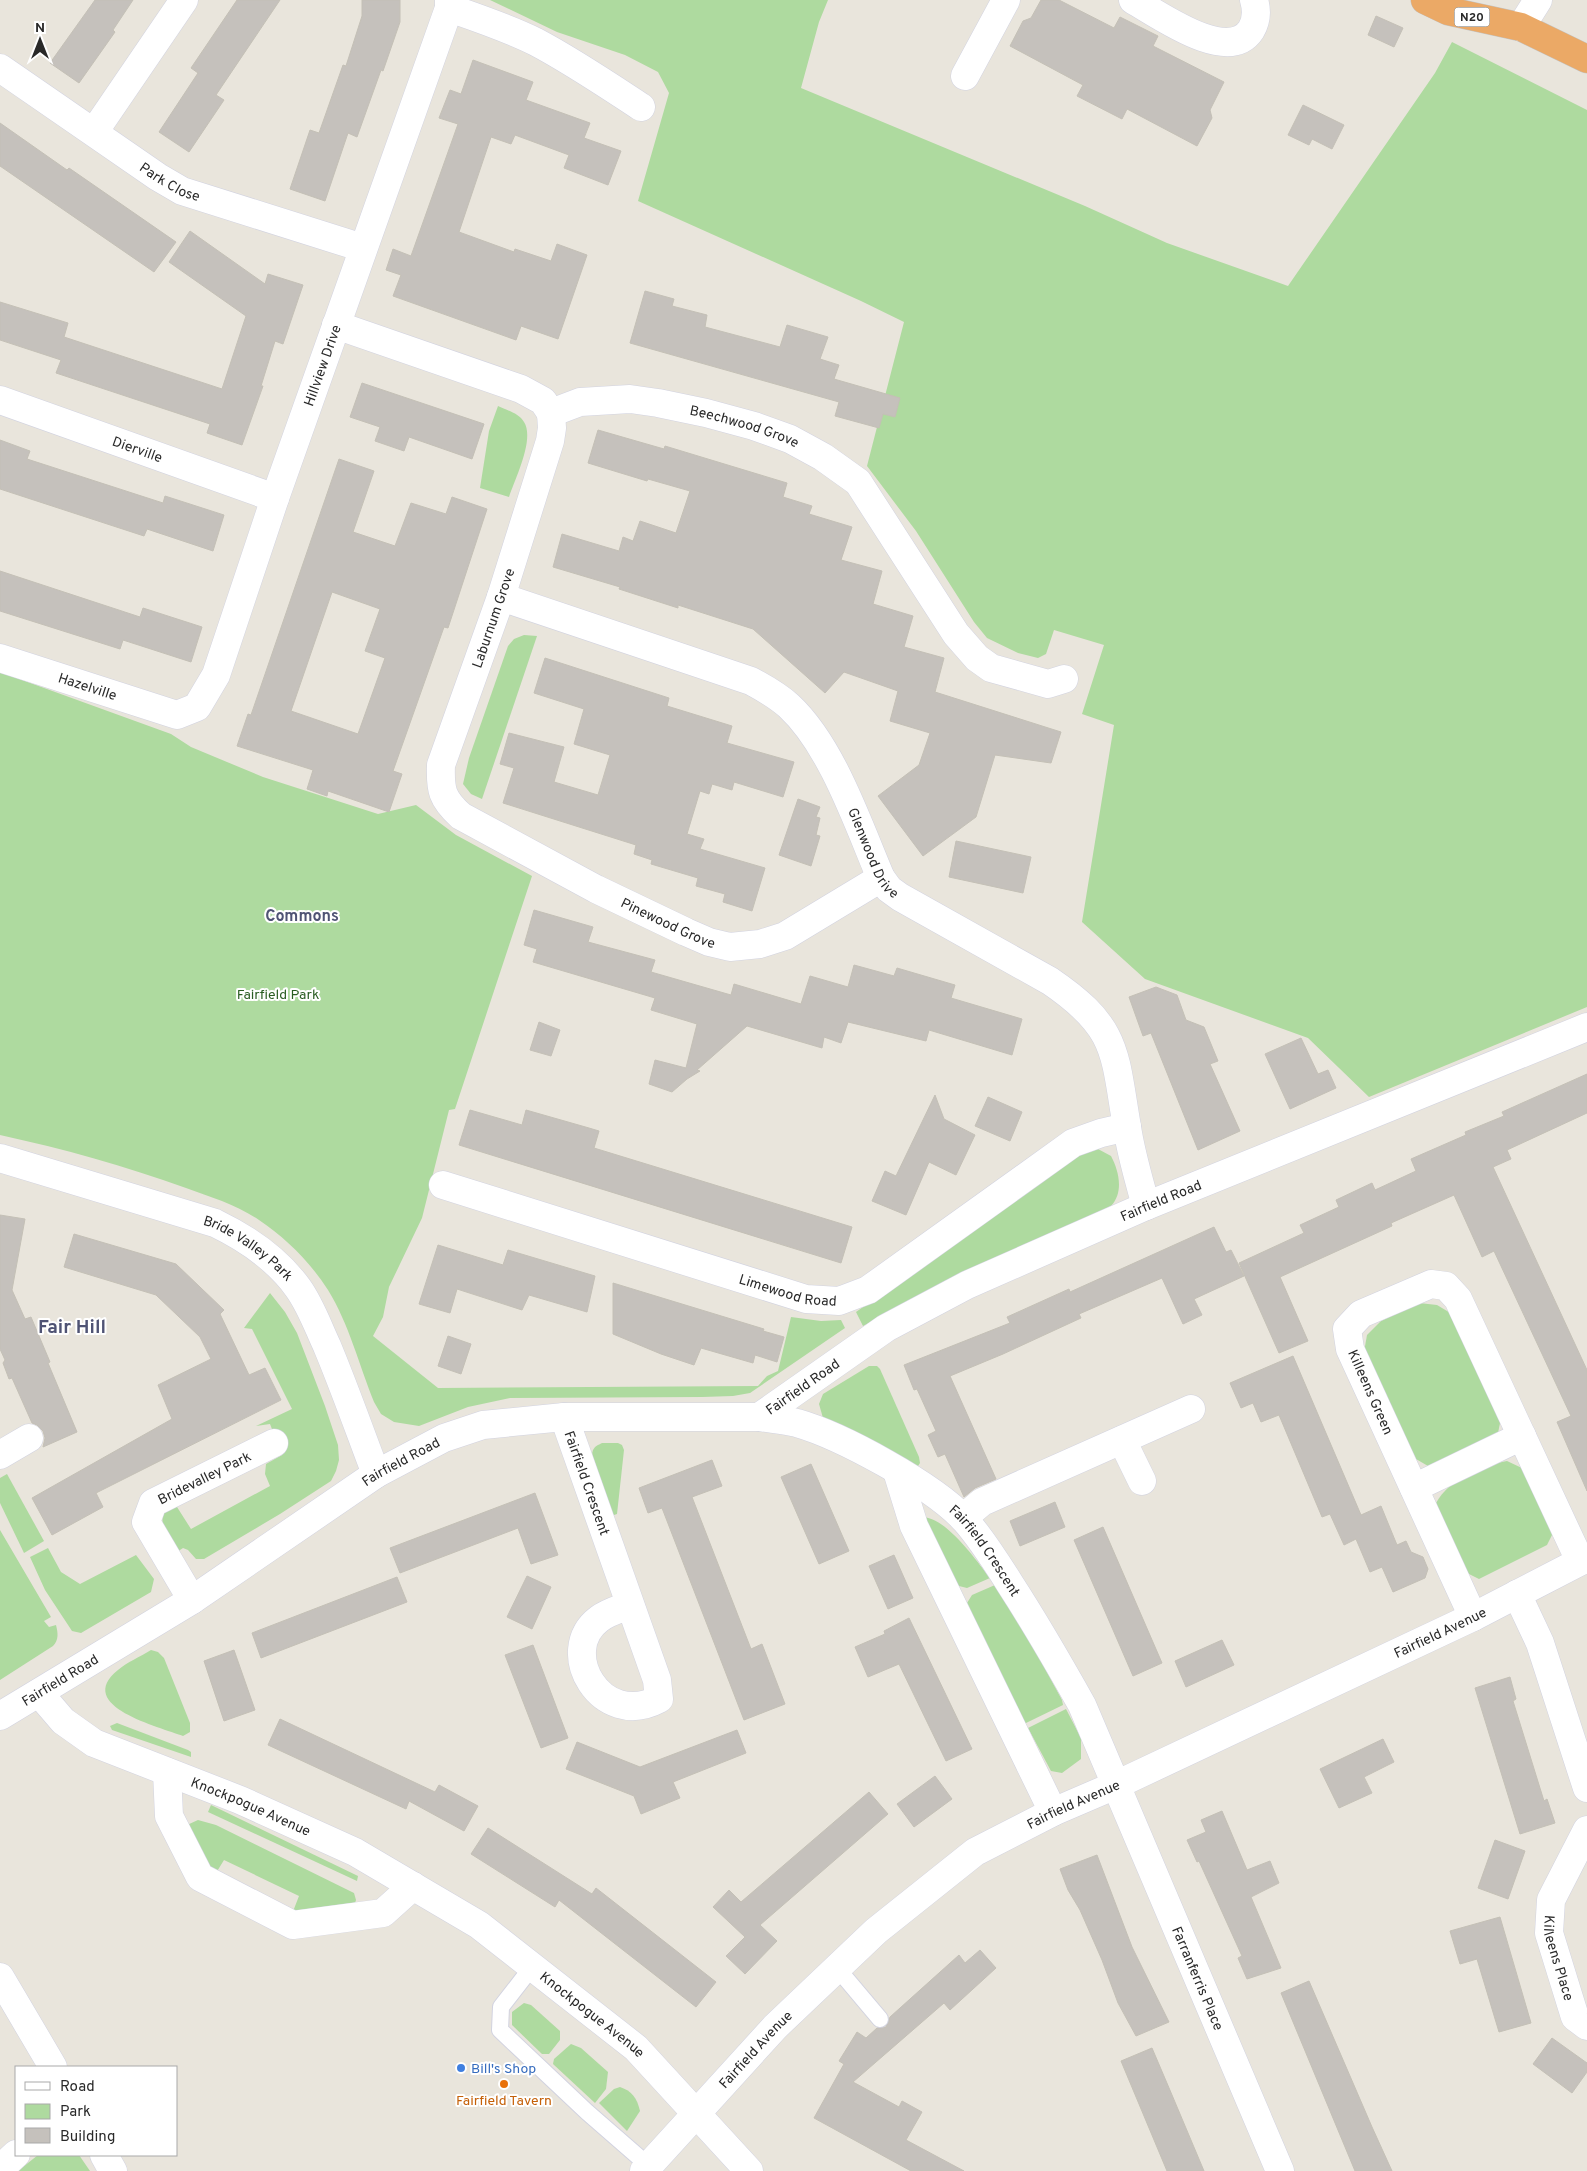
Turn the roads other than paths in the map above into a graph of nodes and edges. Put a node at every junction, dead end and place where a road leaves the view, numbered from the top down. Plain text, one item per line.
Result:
1 (184, 0) edge
2 (1006, 0) edge
3 (1133, 0) edge
4 (1254, 0) edge
5 (1426, 0) edge
6 (1487, 0) edge
7 (1538, 0) edge
8 (449, 4) edge
9 (1520, 28) junction
10 (1587, 59) edge
11 (0, 68) edge
12 (965, 76) dead end
13 (641, 107) dead end
14 (94, 132) junction
15 (363, 248) junction
16 (336, 325) junction
17 (0, 400) edge
18 (551, 412) junction
19 (275, 498) junction
20 (502, 597) junction
21 (0, 658) edge
22 (1064, 680) dead end
23 (177, 715) joint
24 (461, 816) joint
25 (882, 878) junction
26 (1587, 1027) edge
27 (1127, 1127) junction
28 (0, 1158) edge
29 (443, 1185) dead end
30 (1146, 1206) junction
31 (1191, 1409) dead end
32 (759, 1416) junction
33 (564, 1418) junction
34 (1522, 1436) junction
35 (29, 1438) dead end
36 (1122, 1440) junction
37 (274, 1443) dead end
38 (0, 1455) edge
39 (897, 1471) junction
40 (376, 1474) junction
41 (1142, 1481) dead end
42 (1414, 1488) junction
43 (963, 1518) junction
44 (1584, 1559) edge
45 (1517, 1594) junction
46 (192, 1600) junction
47 (630, 1605) dead end
48 (1473, 1617) junction
49 (39, 1692) junction
50 (0, 1716) edge
51 (167, 1772) junction
52 (1116, 1785) junction
53 (1587, 1788) edge
54 (1053, 1812) junction
55 (1587, 1830) edge
56 (413, 1886) junction
57 (532, 1967) junction
58 (837, 1968) junction
59 (0, 1977) edge
60 (880, 2019) dead end
61 (1587, 2026) edge
62 (52, 2066) edge
63 (696, 2114) junction
64 (15, 2155) edge
65 (105, 2156) edge
66 (647, 2168) edge
67 (0, 2169) edge
68 (114, 2171) edge
69 (749, 2171) edge
70 (1280, 2171) edge

1 - 14 street
2 - 12 street
3 - 4 street
5 - 9 highway, N20
6 - 9 highway, N20
7 - 9 street
8 - 13 street
8 - 15 street, Hillview Drive
9 - 10 highway, N20
11 - 14 street, Park Close
14 - 15 street, Park Close
15 - 16 street, Hillview Drive
16 - 18 street
16 - 19 street, Hillview Drive
17 - 19 street, Dierville
18 - 20 street, Laburnum Grove
18 - 22 street, Beechwood Grove
19 - 23 street, Hillview Drive
20 - 24 street, Laburnum Grove
20 - 25 street, Glenwood Drive
21 - 23 street, Hazelville
24 - 25 street, Pinewood Grove
25 - 27 street, Glenwood Drive
26 - 30 street, Fairfield Road
27 - 29 street, Limewood Road
27 - 30 street, Glenwood Drive
28 - 40 street, Bride Valley Park
30 - 32 street, Fairfield Road
31 - 36 street
32 - 33 street, Fairfield Road
32 - 39 street, Fairfield Crescent
33 - 40 street, Fairfield Road
33 - 47 street, Fairfield Crescent
34 - 42 street
34 - 42 street, Killeens Green
34 - 44 street, Killeens Green
35 - 38 street
36 - 41 street
36 - 43 street
37 - 46 street, Bridevalley Park
39 - 43 street, Fairfield Crescent
39 - 54 street
40 - 46 street, Fairfield Road
42 - 48 street, Killeens Green
43 - 52 street, Fairfield Crescent
44 - 45 street, Fairfield Avenue
45 - 48 street, Fairfield Avenue
45 - 53 street
46 - 49 street, Fairfield Road
48 - 52 street, Fairfield Avenue
49 - 50 street, Fairfield Road
49 - 51 street, Knockpogue Avenue
51 - 56 street, Knockpogue Avenue
51 - 56 street, Knockpogue Avenue
52 - 54 street, Fairfield Avenue
52 - 70 street, Farranferris Place
54 - 58 street, Fairfield Avenue
55 - 61 street, Killeens Place
56 - 57 street, Knockpogue Avenue
57 - 63 street, Knockpogue Avenue
57 - 66 lane
58 - 60 lane
58 - 63 street, Fairfield Avenue
59 - 62 street
63 - 66 street, Fairfield Avenue
63 - 69 street, Knockpogue Avenue
64 - 67 street
65 - 68 street

